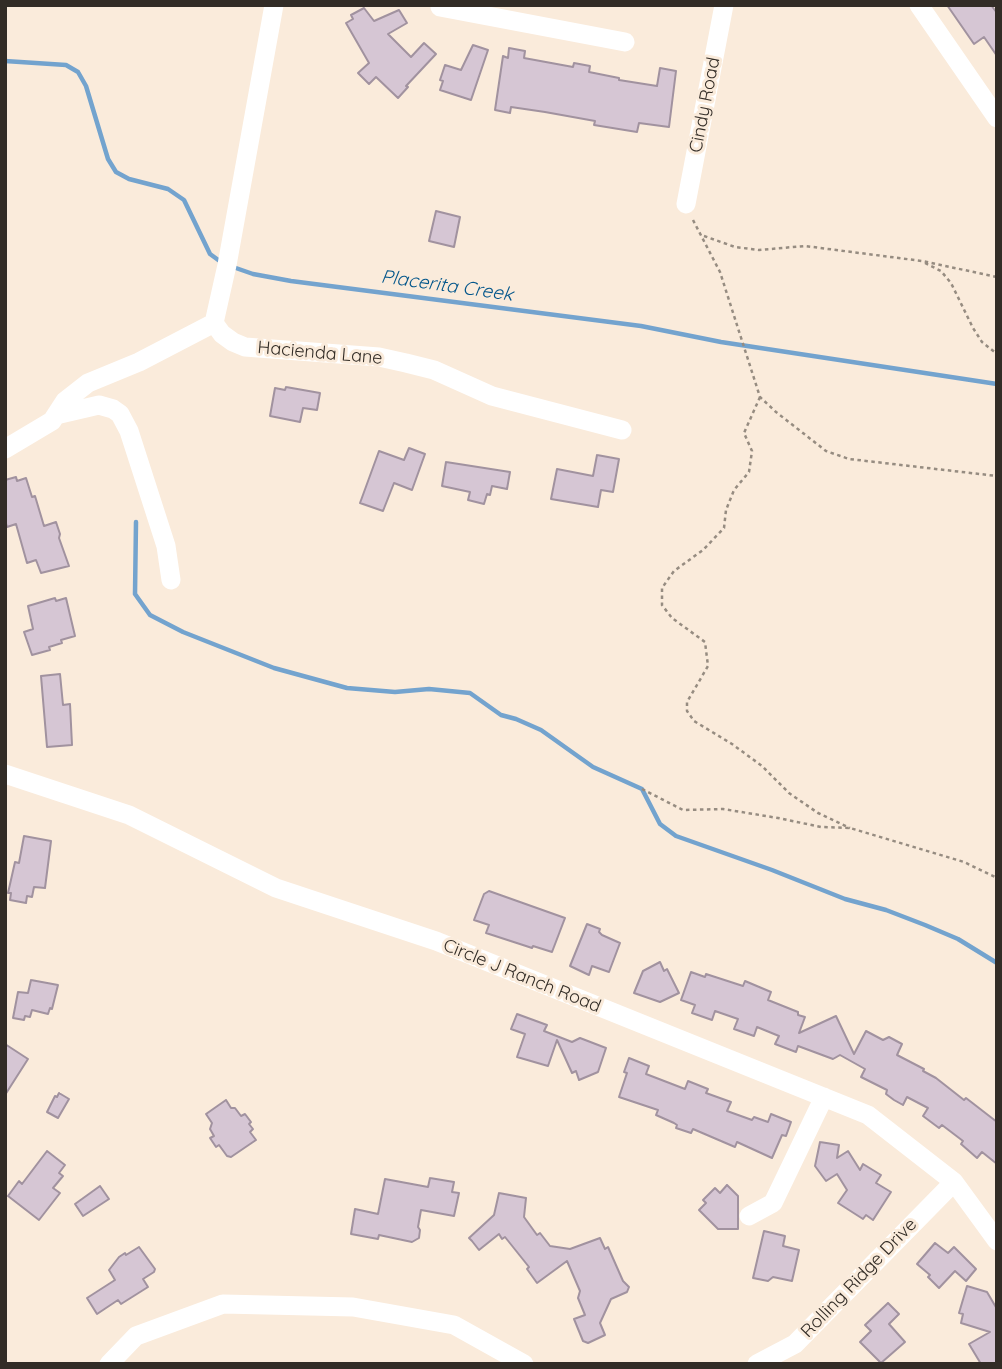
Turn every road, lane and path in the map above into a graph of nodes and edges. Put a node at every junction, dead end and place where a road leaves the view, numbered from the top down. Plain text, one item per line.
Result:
1 (274, 5) edge
2 (724, 5) edge
3 (919, 5) edge
4 (441, 6) edge
5 (625, 42) dead end
6 (997, 118) edge
7 (686, 204) joint
8 (702, 236) junction
9 (922, 261) junction
10 (997, 277) edge
11 (214, 323) junction
12 (997, 354) edge
13 (760, 397) junction
14 (56, 415) junction
15 (622, 430) dead end
16 (5, 449) edge
17 (997, 476) edge
18 (171, 580) dead end
19 (5, 774) edge
20 (642, 789) dead end
21 (850, 828) junction
22 (997, 878) edge
23 (824, 1097) junction
24 (954, 1182) junction
25 (749, 1216) dead end
26 (997, 1241) edge
27 (109, 1364) edge
28 (524, 1364) edge
29 (757, 1364) edge

1 - 11 street
2 - 7 street, Cindy Road
3 - 6 street
4 - 5 street
7 - 8 path
8 - 9 path
8 - 13 path
9 - 10 path
9 - 12 path
11 - 14 street
11 - 15 street, Hacienda Lane
13 - 17 path
13 - 21 path
14 - 16 street
14 - 18 street
19 - 23 street, Circle J Ranch Road
20 - 21 path
21 - 22 path
23 - 24 street, Circle J Ranch Road
23 - 25 street
24 - 26 street, Circle J Ranch Road
24 - 29 street, Rolling Ridge Drive
27 - 28 street

